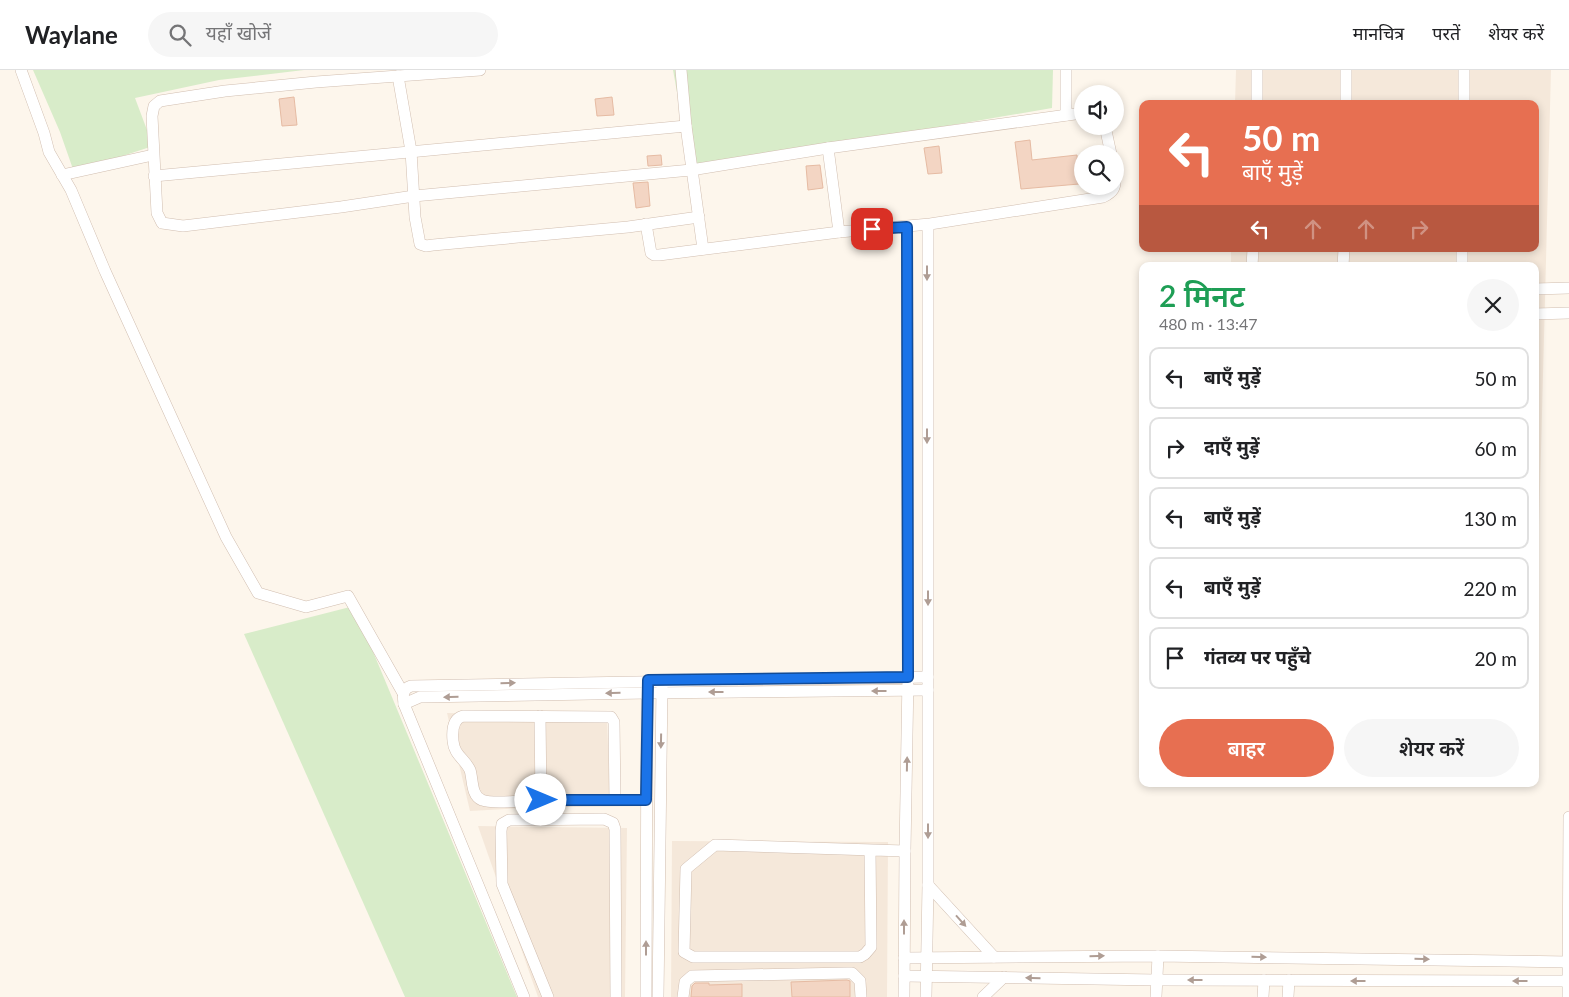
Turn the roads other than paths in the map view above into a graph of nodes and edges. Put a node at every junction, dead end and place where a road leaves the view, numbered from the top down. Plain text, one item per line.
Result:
1 (22, 70) edge
2 (480, 70) edge
3 (682, 70) edge
4 (1066, 70) edge
5 (1258, 70) edge
6 (1346, 70) edge
7 (1464, 70) edge
8 (338, 75) edge
9 (398, 76) junction
10 (1257, 100) edge
11 (1346, 100) edge
12 (1464, 100) edge
13 (1074, 114) edge
14 (1066, 115) junction
15 (686, 126) junction
16 (828, 148) junction
17 (412, 152) junction
18 (154, 155) junction
19 (691, 170) junction
20 (62, 175) junction
21 (154, 176) junction
22 (1106, 195) edge
23 (414, 196) junction
24 (699, 217) junction
25 (646, 224) junction
26 (928, 225) junction
27 (907, 227) junction
28 (839, 232) junction
29 (703, 249) junction
30 (1569, 288) edge
31 (1539, 289) edge
32 (1569, 313) edge
33 (1539, 314) edge
34 (928, 676) junction
35 (908, 677) junction
36 (648, 680) junction
37 (662, 680) junction
38 (928, 690) junction
39 (908, 691) junction
40 (647, 693) junction
41 (662, 693) junction
42 (403, 699) junction
43 (540, 716) junction
44 (541, 800) junction
45 (615, 800) junction
46 (646, 800) junction
47 (1569, 817) edge
48 (870, 850) junction
49 (904, 851) junction
50 (928, 885) junction
51 (1158, 956) junction
52 (994, 957) junction
53 (904, 958) junction
54 (926, 958) junction
55 (1569, 962) edge
56 (904, 976) junction
57 (926, 976) junction
58 (1004, 977) junction
59 (1158, 980) junction
60 (1264, 980) junction
61 (1289, 980) junction
62 (1569, 981) edge
63 (524, 997) edge
64 (548, 997) edge
65 (616, 997) edge
66 (646, 997) edge
67 (658, 997) edge
68 (683, 997) edge
69 (861, 997) edge
70 (904, 997) edge
71 (926, 997) edge
72 (983, 997) edge
73 (1156, 997) edge
74 (1263, 997) edge
75 (1288, 997) edge
76 (1568, 997) edge

1 - 20 street
2 - 9 street
3 - 15 street
4 - 14 street
5 - 10 street
6 - 11 street
7 - 12 street
8 - 9 street
8 - 18 street
9 - 17 street
13 - 14 street
14 - 16 street
15 - 17 street
15 - 19 street
16 - 19 street
16 - 28 street
17 - 21 street
17 - 23 street
18 - 20 street
18 - 21 street
19 - 23 street
19 - 24 street
20 - 42 street
21 - 23 street
22 - 26 street
23 - 25 street
24 - 25 street
24 - 29 street
25 - 29 street
26 - 27 street
26 -> 34 street
27 - 28 street
27 - 35 street
28 - 29 street
30 - 31 street
32 - 33 street
34 - 35 street
34 - 38 street
35 - 37 street
35 - 39 street
36 - 37 street
36 - 40 street
42 -> 36 street
37 - 41 street
38 - 39 street
38 -> 50 street
39 -> 41 street
49 -> 39 street
40 - 41 street
40 -> 42 street
40 - 46 street
41 -> 67 street
42 - 63 street
43 - 44 street
43 - 44 street
43 - 45 street
44 - 45 street
45 - 46 street
66 -> 46 street
47 - 55 street
48 - 48 street
48 - 49 street
53 -> 49 street
50 -> 52 street
50 - 54 street
52 -> 51 street
51 -> 55 street
51 - 59 street
52 - 54 street
53 - 54 street
53 - 56 street
54 - 57 street
55 - 62 street
56 - 57 street
56 - 70 street
57 - 58 street
57 - 71 street
59 -> 58 street
58 - 72 street
60 -> 59 street
59 - 73 street
60 - 61 street
60 - 74 street
62 -> 61 street
61 - 75 street
62 - 76 street
64 - 65 street
68 - 69 street

